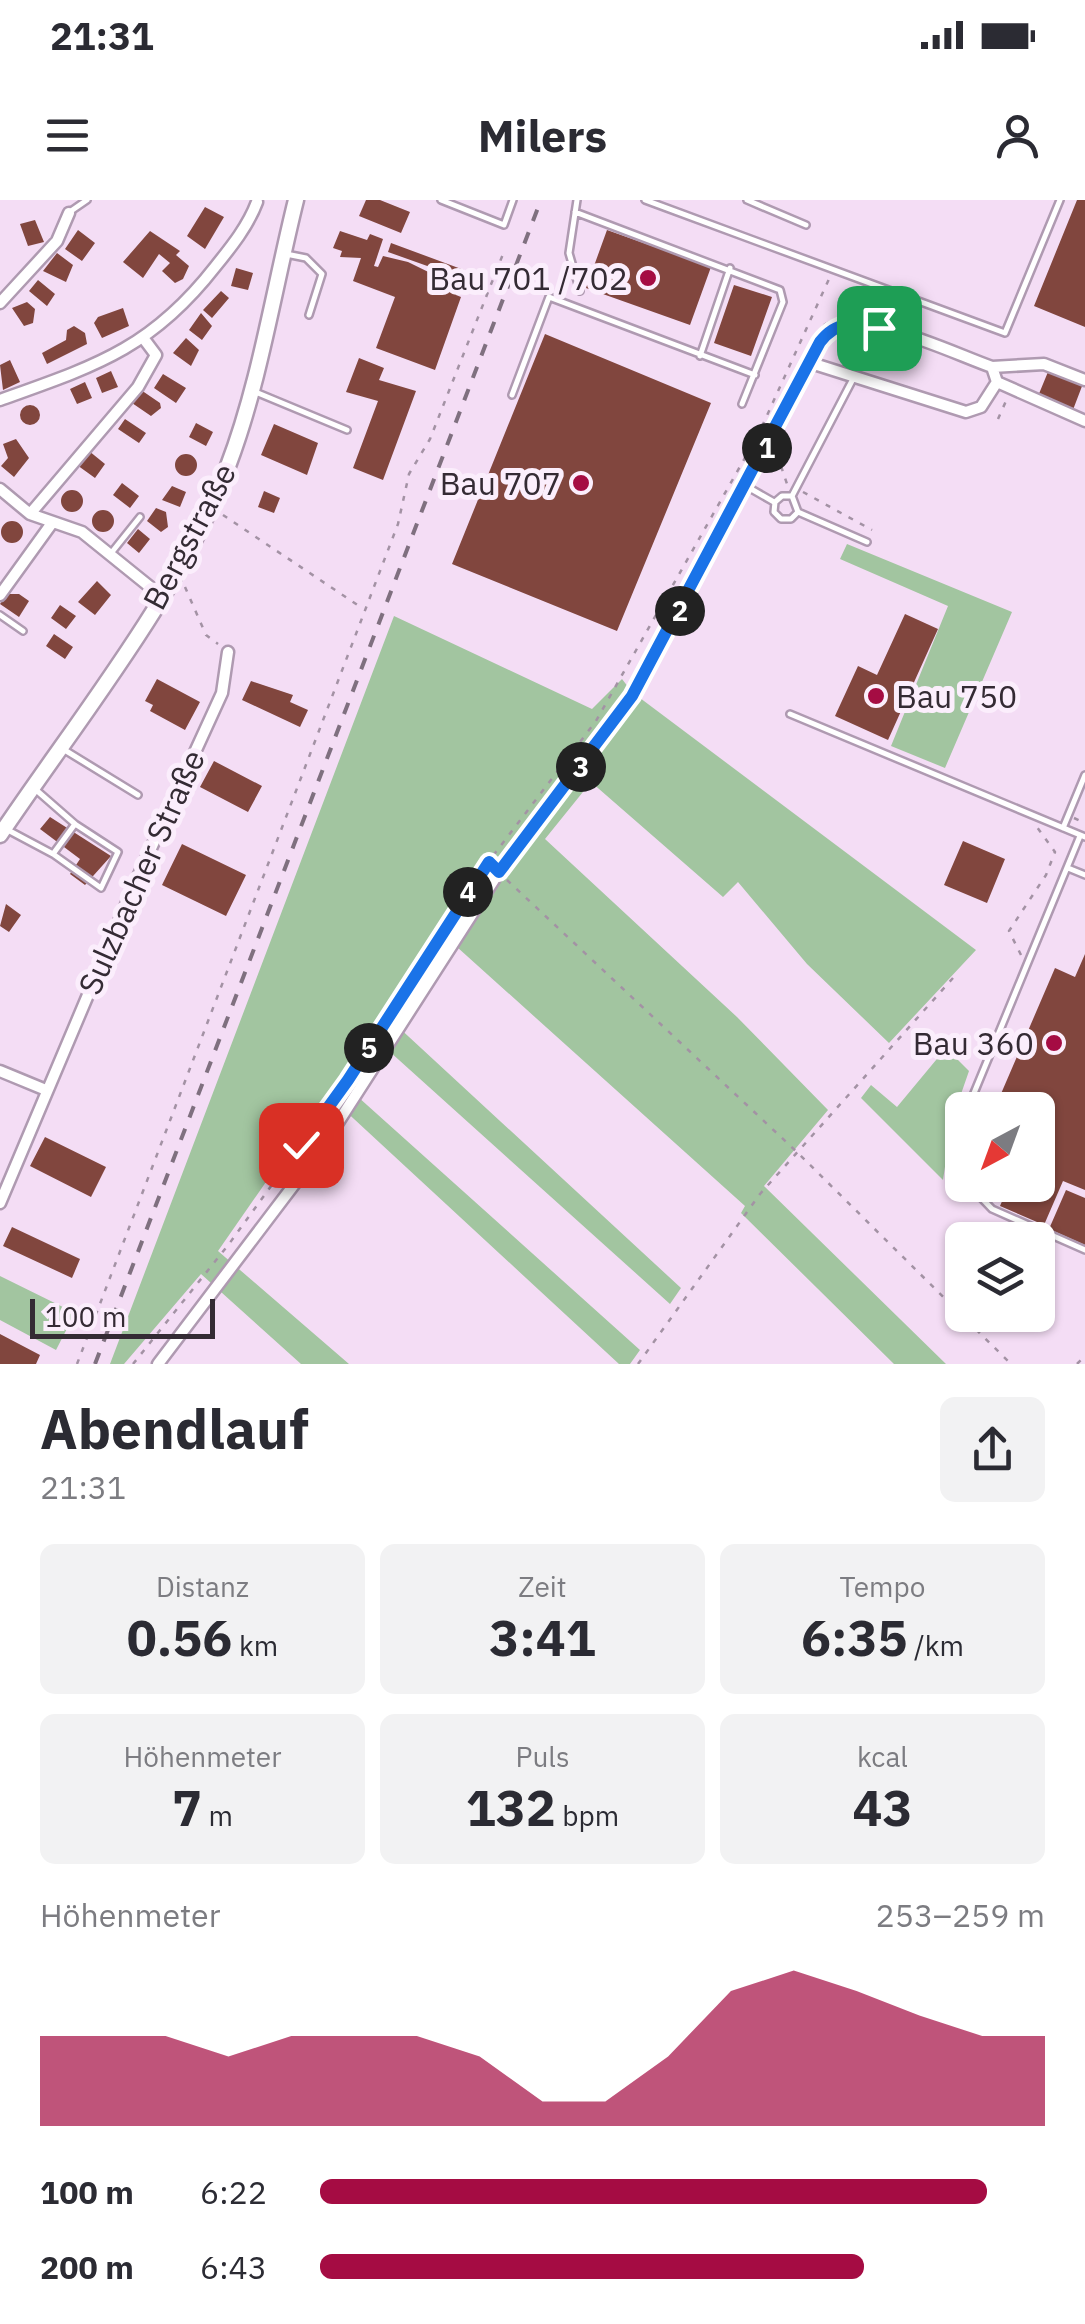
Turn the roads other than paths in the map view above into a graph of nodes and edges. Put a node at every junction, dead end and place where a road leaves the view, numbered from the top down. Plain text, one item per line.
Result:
1 (86, 200) edge
2 (296, 200) edge
3 (441, 200) edge
4 (513, 200) edge
5 (577, 200) edge
6 (645, 200) edge
7 (747, 200) edge
8 (1060, 200) edge
9 (257, 202) edge
10 (575, 212) junction
11 (69, 213) joint
12 (806, 225) dead end
13 (283, 253) junction
14 (730, 268) junction
15 (580, 291) dead end
16 (0, 302) edge
17 (310, 315) dead end
18 (144, 338) junction
19 (700, 356) junction
20 (811, 364) junction
21 (992, 367) junction
22 (755, 375) junction
23 (854, 377) junction
24 (1085, 380) edge
25 (998, 382) junction
26 (250, 390) junction
27 (512, 396) dead end
28 (0, 400) edge
29 (742, 404) dead end
30 (1085, 420) edge
31 (347, 430) dead end
32 (746, 486) junction
33 (0, 489) edge
34 (792, 496) junction
35 (774, 502) junction
36 (798, 512) junction
37 (30, 514) junction
38 (140, 517) dead end
39 (780, 519) junction
40 (52, 522) junction
41 (776, 527) dead end
42 (867, 542) dead end
43 (110, 554) junction
44 (0, 595) edge
45 (160, 596) junction
46 (0, 615) edge
47 (23, 631) dead end
48 (228, 652) road end
49 (790, 714) dead end
50 (60, 747) junction
51 (1085, 775) edge
52 (33, 787) junction
53 (138, 795) dead end
54 (75, 824) junction
55 (1063, 828) junction
56 (2, 832) edge
57 (1084, 837) edge
58 (53, 854) junction
59 (1068, 868) junction
60 (1085, 875) edge
61 (0, 1071) edge
62 (46, 1090) junction
63 (974, 1092) edge
64 (985, 1202) edge
65 (0, 1203) edge
66 (1085, 1250) edge
67 (158, 1364) edge

1 - 11 lane
2 - 13 main road, Bergstraße
3 - 4 lane
5 - 10 lane
6 - 8 lane
7 - 12 lane
9 - 18 street
10 - 14 lane
10 - 15 lane
11 - 16 street
13 - 17 lane
13 - 26 main road, Bergstraße
14 - 19 lane
14 - 22 lane
18 - 28 street
18 - 37 street
19 - 22 lane
19 - 27 lane
20 - 21 street
20 - 23 street
20 - 32 street
21 - 24 street
21 - 25 street
22 - 29 lane
23 - 25 street
23 - 34 lane
25 - 30 street
26 - 31 lane
26 - 45 main road, Bergstraße
32 - 35 lane
32 - 67 street
33 - 37 street
34 - 35 lane
34 - 36 lane
35 - 39 lane
36 - 39 lane
36 - 42 lane
37 - 40 street
38 - 43 lane
39 - 41 lane
40 - 43 street
40 - 44 street
43 - 45 street
45 - 50 main road, Bergstraße
46 - 47 lane
48 - 62 street, Sulzbacher Straße
49 - 55 lane
50 - 52 main road, Bergstraße
50 - 53 lane
51 - 55 lane
52 - 54 lane
52 - 56 main road, Bergstraße
54 - 58 lane
54 - 58 lane
55 - 57 lane
56 - 58 lane
57 - 59 lane
59 - 60 lane
59 - 63 lane
61 - 62 street
62 - 65 street, Sulzbacher Straße
64 - 66 lane

